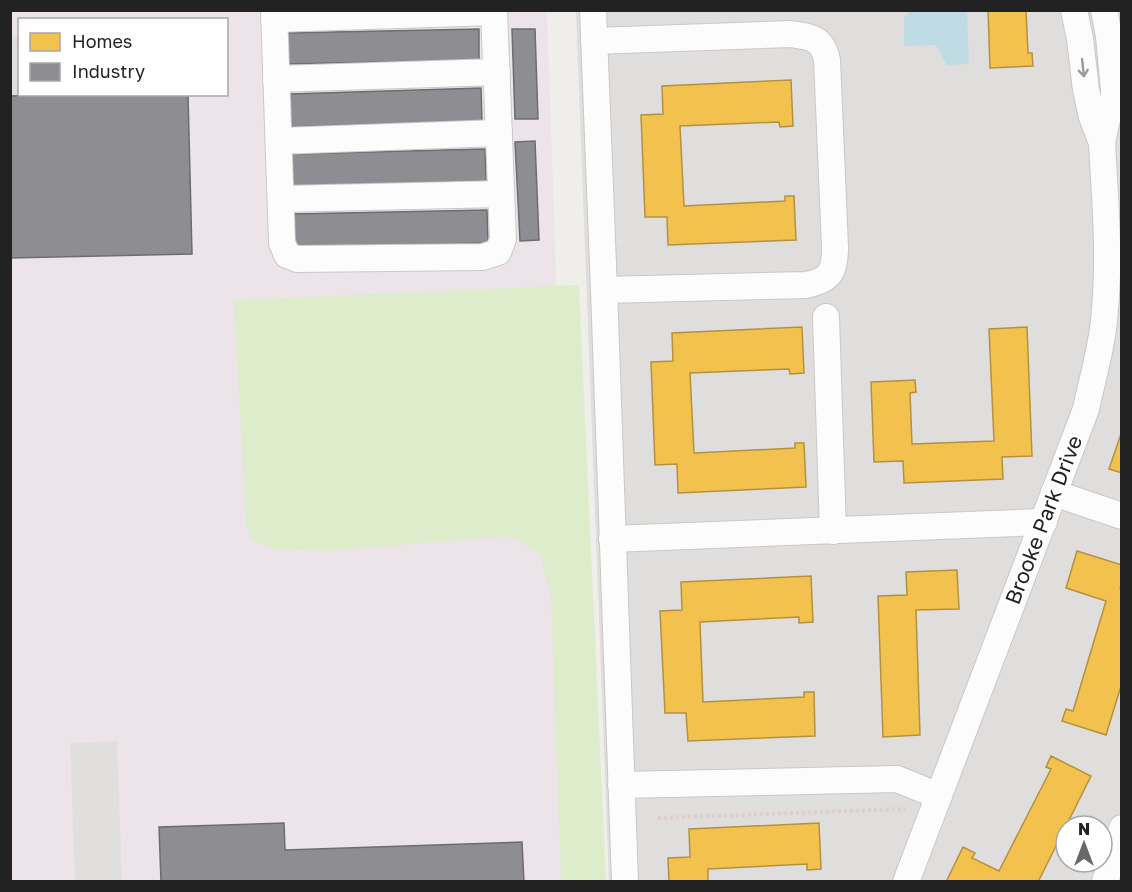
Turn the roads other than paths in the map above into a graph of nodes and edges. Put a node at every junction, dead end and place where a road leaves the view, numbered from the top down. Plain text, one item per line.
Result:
1 (593, 10) edge
2 (1074, 10) edge
3 (1104, 10) edge
4 (494, 11) edge
5 (274, 15) edge
6 (594, 41) junction
7 (497, 72) junction
8 (276, 79) junction
9 (499, 133) junction
10 (279, 141) junction
11 (1102, 143) junction
12 (501, 194) junction
13 (281, 199) junction
14 (1115, 268) edge
15 (604, 290) junction
16 (826, 317) dead end
17 (1054, 493) junction
18 (1122, 516) edge
19 (1044, 522) junction
20 (833, 531) junction
21 (612, 538) junction
22 (621, 785) junction
23 (939, 796) junction
24 (1122, 828) edge
25 (625, 882) edge
26 (906, 882) edge
27 (1105, 882) edge

1 - 6 street
2 -> 11 street, Brooke Park Drive
3 - 11 street, Brooke Park Drive
4 - 5 street
4 - 7 street
5 - 8 street
6 - 15 street
6 - 15 street
7 - 8 street
7 - 9 street
8 - 10 street
9 - 10 street
9 - 12 street
10 - 13 street
11 - 14 street, Brooke Park Drive
12 - 13 street
12 - 13 street
14 - 17 street, Brooke Park Drive
15 - 21 street
16 - 20 street
17 - 18 street
17 - 19 street, Brooke Park Drive
19 - 20 street
19 - 23 street, Brooke Park Drive
20 - 21 street
21 - 22 street
22 - 23 street
22 - 25 street
23 - 26 street, Brooke Park Drive
24 - 27 street

